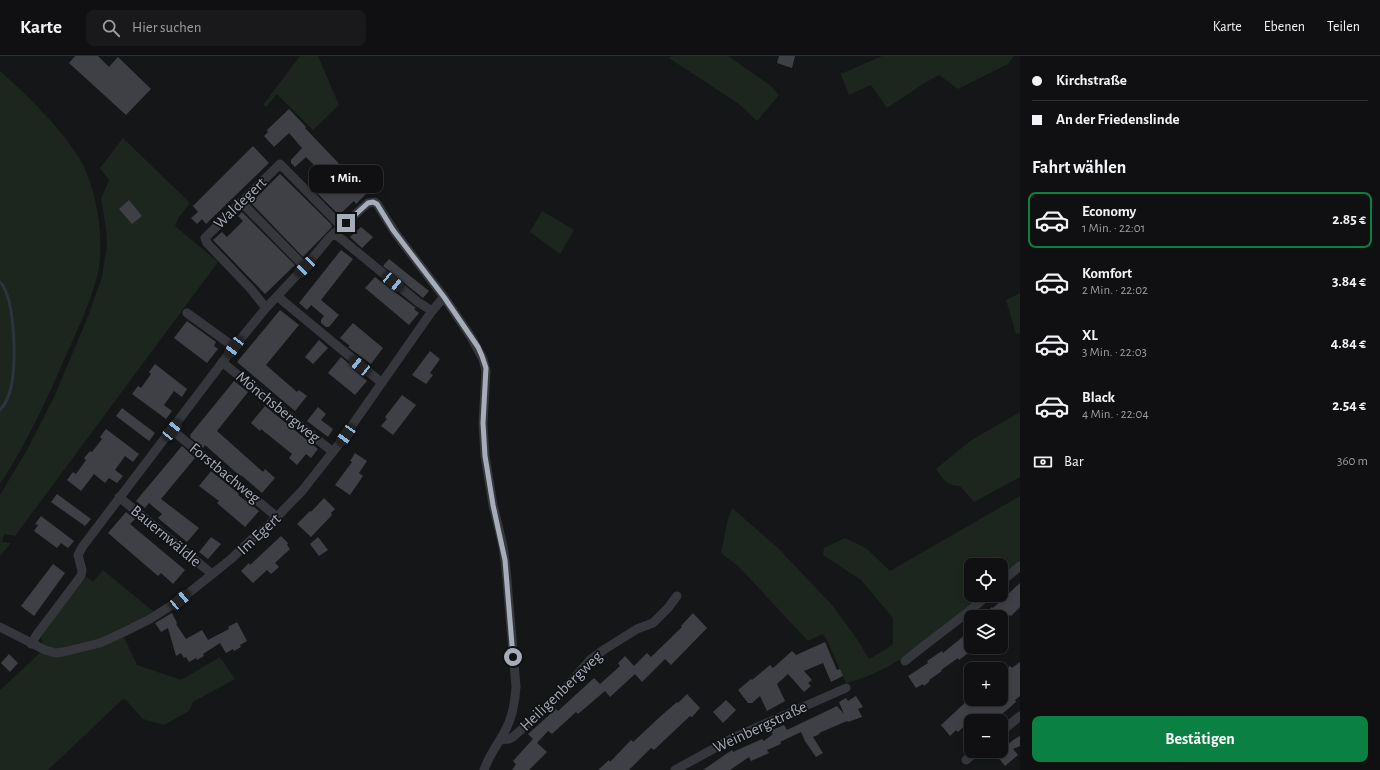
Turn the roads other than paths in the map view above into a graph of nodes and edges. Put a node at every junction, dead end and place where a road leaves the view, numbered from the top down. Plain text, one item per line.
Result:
1 (241, 202) junction
2 (338, 230) junction
3 (305, 267) junction
4 (277, 296) junction
5 (444, 297) junction
6 (266, 308) junction
7 (432, 312) junction
8 (187, 313) dead end
9 (234, 347) junction
10 (222, 362) junction
11 (382, 383) junction
12 (172, 430) junction
13 (333, 452) junction
14 (119, 497) junction
15 (277, 517) junction
16 (1020, 566) edge
17 (212, 574) junction
18 (1008, 576) edge
19 (677, 596) dead end
20 (980, 602) edge
21 (0, 627) edge
22 (31, 644) junction
23 (905, 661) dead end
24 (846, 688) dead end
25 (1020, 716) edge
26 (1008, 726) edge
27 (500, 740) junction
28 (968, 758) edge
29 (966, 760) dead end
30 (484, 770) edge
31 (675, 770) edge

1 - 2 street, Waldegert
1 - 3 street
1 - 6 street, Waldegert
2 - 3 street
2 - 5 street
2 - 7 street
3 - 4 street
4 - 6 street
4 - 11 street
5 - 7 street, Im Egert
5 - 27 street
6 - 9 street
7 - 11 street, Im Egert
8 - 9 street
9 - 10 street
10 - 12 street
10 - 13 street, Mönchsbergweg
11 - 13 street, Im Egert
12 - 14 street
12 - 15 street, Forstbachweg
13 - 15 street, Im Egert
14 - 17 street, Bauernwäldle
14 - 22 street
15 - 17 street, Im Egert
16 - 18 street
17 - 22 street, Im Egert
19 - 27 street, Heiligenbergweg
20 - 23 street
21 - 22 street, Im Egert
24 - 31 street, Weinbergstraße
25 - 26 street
27 - 30 street
28 - 29 street

